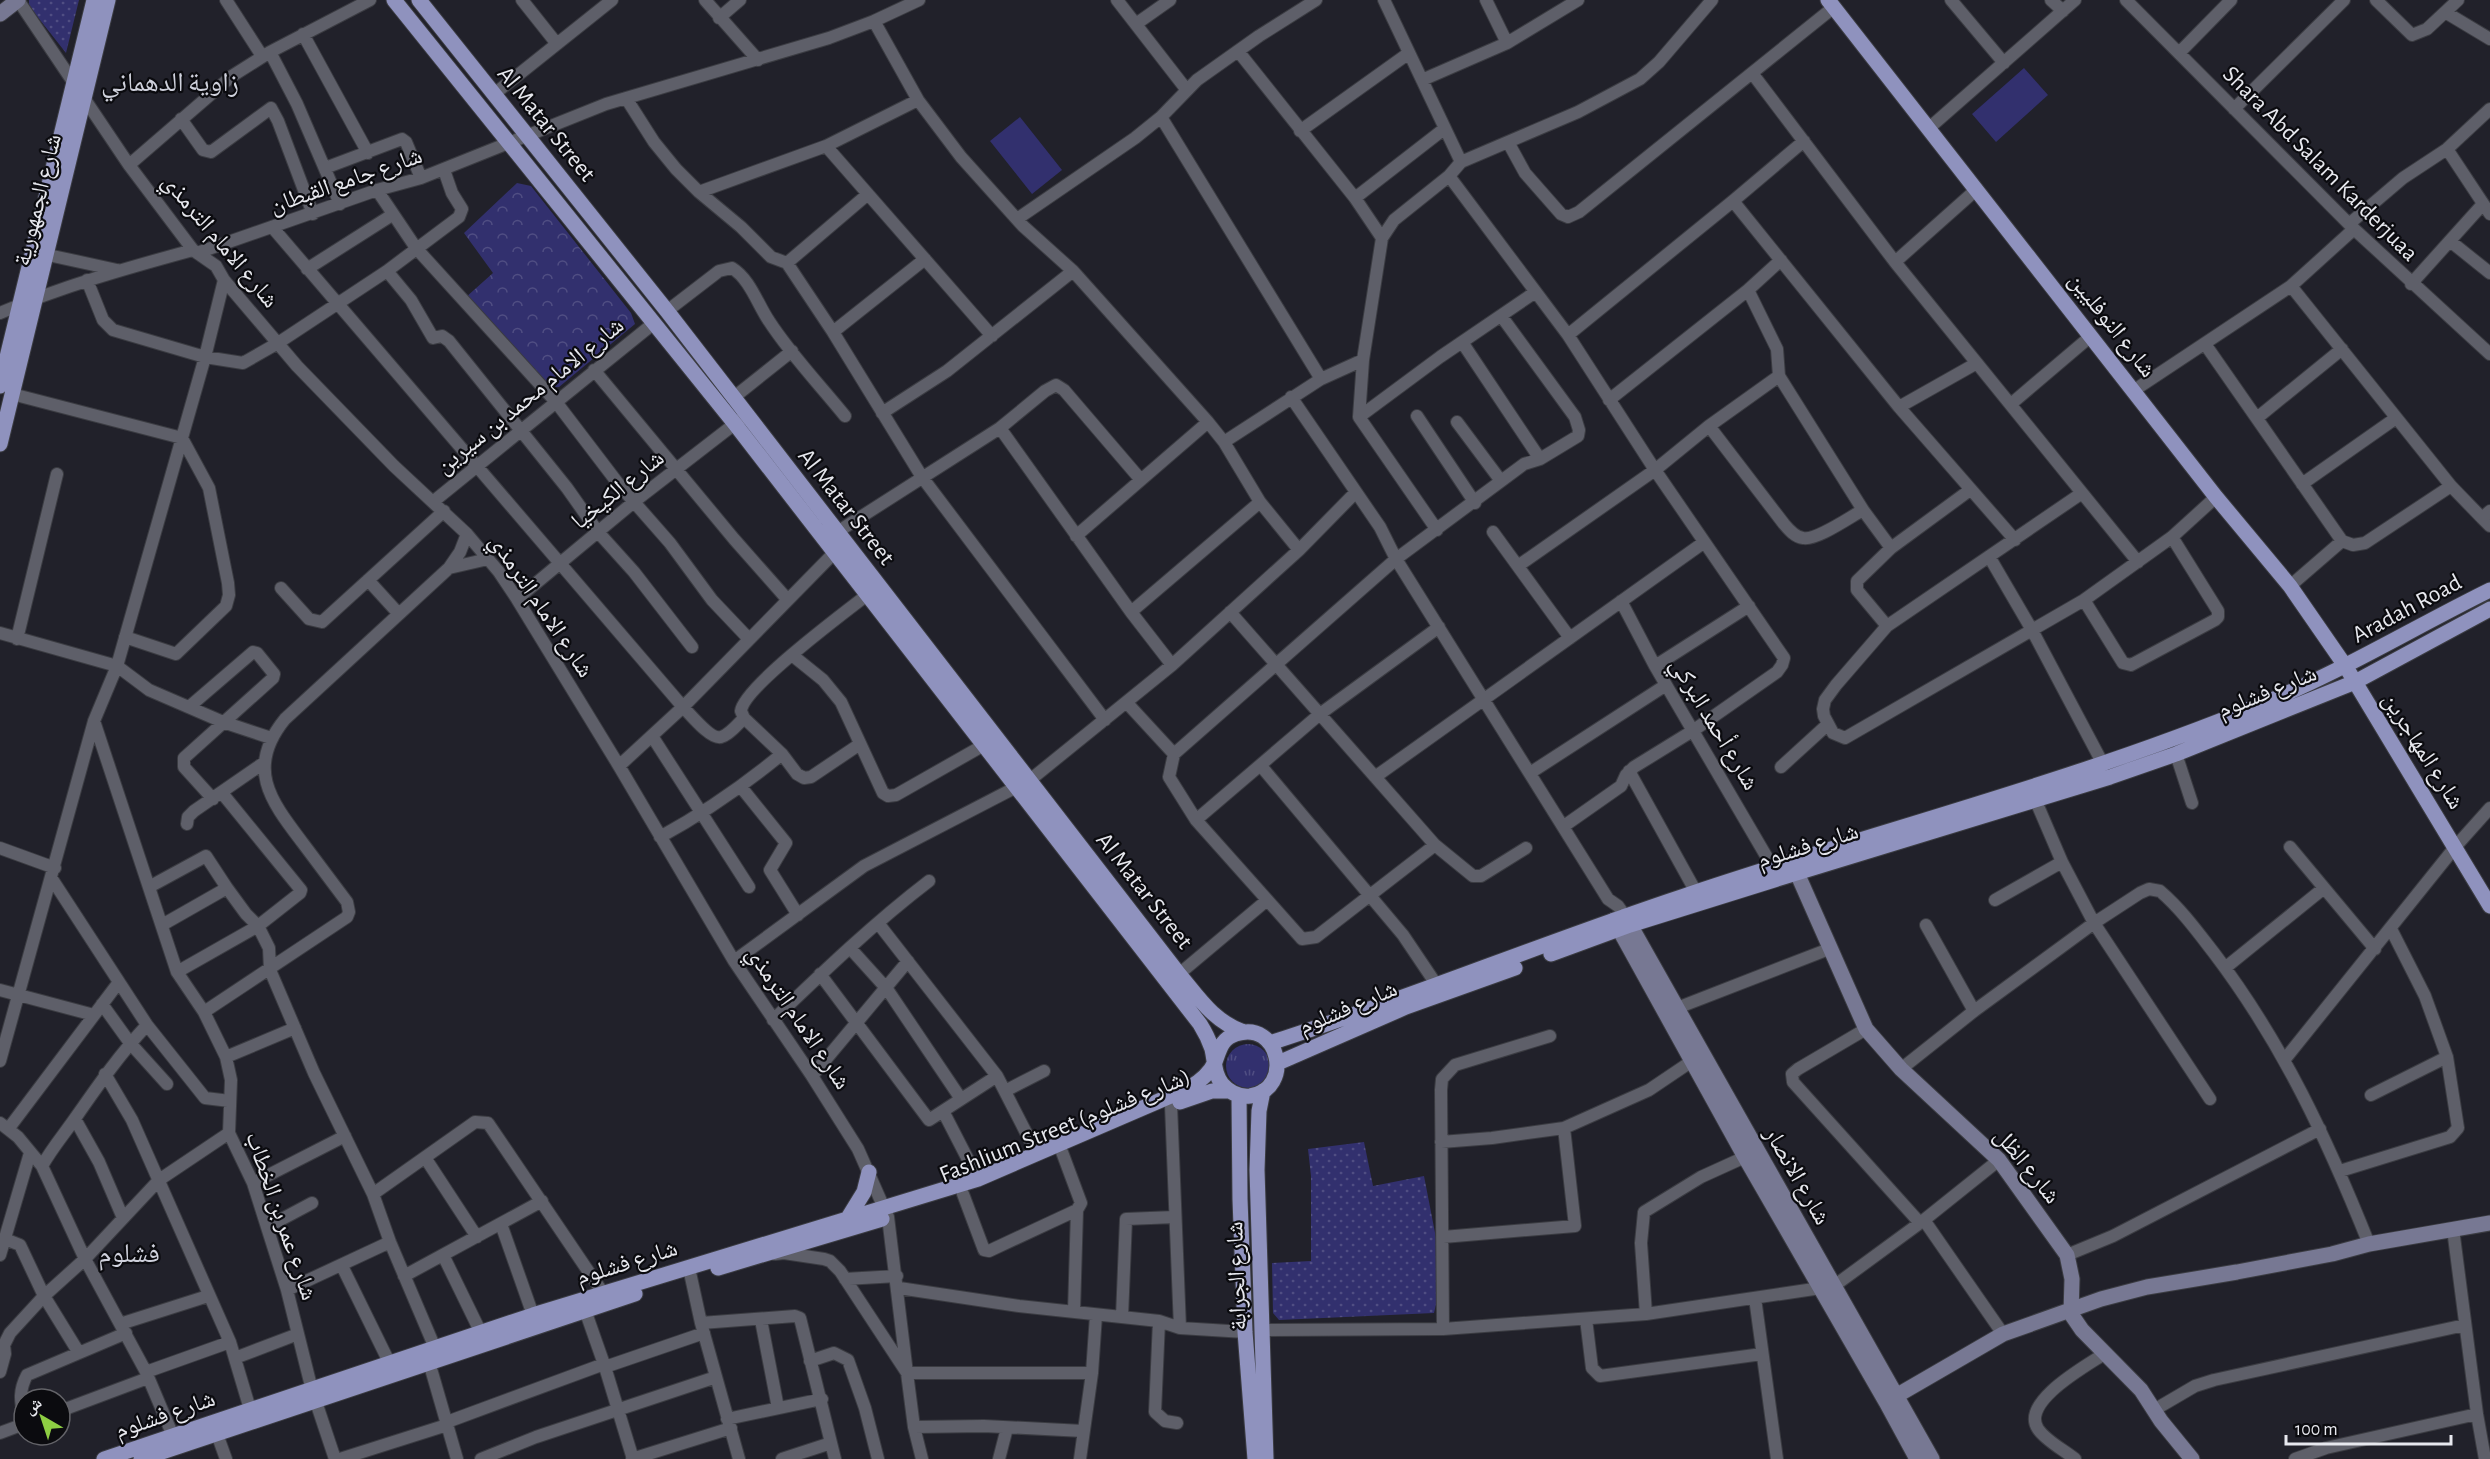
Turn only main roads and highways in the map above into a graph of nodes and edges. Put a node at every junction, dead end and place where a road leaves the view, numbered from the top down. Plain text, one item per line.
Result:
1 (18, 0) edge
2 (94, 0) edge
3 (108, 0) edge
4 (394, 0) edge
5 (419, 0) edge
6 (1831, 4) edge
7 (0, 14) edge
8 (10, 354) edge
9 (6, 390) edge
10 (741, 419) junction
11 (0, 444) edge
12 (832, 542) junction
13 (2490, 590) edge
14 (2490, 609) edge
15 (2346, 667) junction
16 (2355, 682) junction
17 (2262, 711) junction
18 (1023, 784) junction
19 (1797, 873) junction
20 (2490, 906) edge
21 (1622, 923) junction
22 (1244, 1032) junction
23 (1270, 1043) junction
24 (1215, 1062) junction
25 (1278, 1063) junction
26 (1263, 1091) junction
27 (1234, 1094) junction
28 (1166, 1103) junction
29 (869, 1172) road end
30 (918, 1209) joint
31 (887, 1212) junction
32 (848, 1218) junction
33 (2490, 1223) edge
34 (690, 1273) junction
35 (1827, 1287) junction
36 (2070, 1309) junction
37 (1253, 1331) junction
38 (432, 1355) junction
39 (314, 1395) junction
40 (1896, 1396) junction
41 (177, 1447) edge
42 (1260, 1452) edge
43 (104, 1459) edge
44 (141, 1459) edge
45 (1917, 1459) edge
46 (1932, 1459) edge
47 (2192, 1459) edge

1 - 7 main road
2 - 8 main road, شارع الجمهورية
3 - 8 main road, شارع الجمهورية
4 - 10 main road
5 - 10 main road, Al Matar Street
6 - 15 main road, شارع النوفليين
8 - 9 main road, شارع الجمهورية
9 - 11 main road, شارع الجمهورية
10 - 12 main road, Al Matar Street
12 - 18 main road, Al Matar Street
12 - 18 main road
13 - 15 main road, Aradah Road
14 - 16 main road, Aradah Road
15 - 16 main road, شارع النوفليين
15 - 17 main road, شارع فشلوم
16 - 17 main road, شارع فشلوم
16 - 20 main road, شارع المهاجرين
17 - 19 main road, شارع فشلوم
17 - 21 main road, شارع فشلوم
18 - 22 main road, Al Matar Street
18 - 24 main road
19 - 21 main road, شارع فشلوم
19 - 36 main road, شارع الظل
21 - 23 main road, شارع فشلوم
21 - 25 main road, شارع فشلوم
21 - 35 main road, شارع الانصار
21 - 35 main road, شارع الانصار
22 - 23 main road
22 - 24 main road
23 - 25 main road
24 - 27 main road
24 - 28 main road
25 - 26 main road
26 - 27 main road
26 - 37 main road, شارع الجرابة
27 - 28 main road, Fashlium Street (شارع فشلوم)
27 - 37 main road, شارع الجرابة
28 - 30 main road, Fashlium Street (شارع فشلوم)
28 - 31 main road, شارع فشلوم
29 - 32 main road
30 - 31 main road, شارع فشلوم
31 - 32 main road, شارع فشلوم
31 - 34 main road, شارع فشلوم
32 - 34 main road, شارع فشلوم
33 - 36 main road
34 - 38 main road, شارع فشلوم
34 - 38 main road, شارع فشلوم
35 - 40 main road, شارع الانصار
35 - 45 main road, شارع الانصار
36 - 40 main road
36 - 47 main road
37 - 42 main road, شارع الجرابة
38 - 39 main road, شارع فشلوم
38 - 39 main road, شارع فشلوم
39 - 41 main road, شارع فشلوم
39 - 41 main road, شارع فشلوم
40 - 46 main road, شارع الانصار
41 - 43 main road, شارع فشلوم
41 - 44 main road, شارع فشلوم

